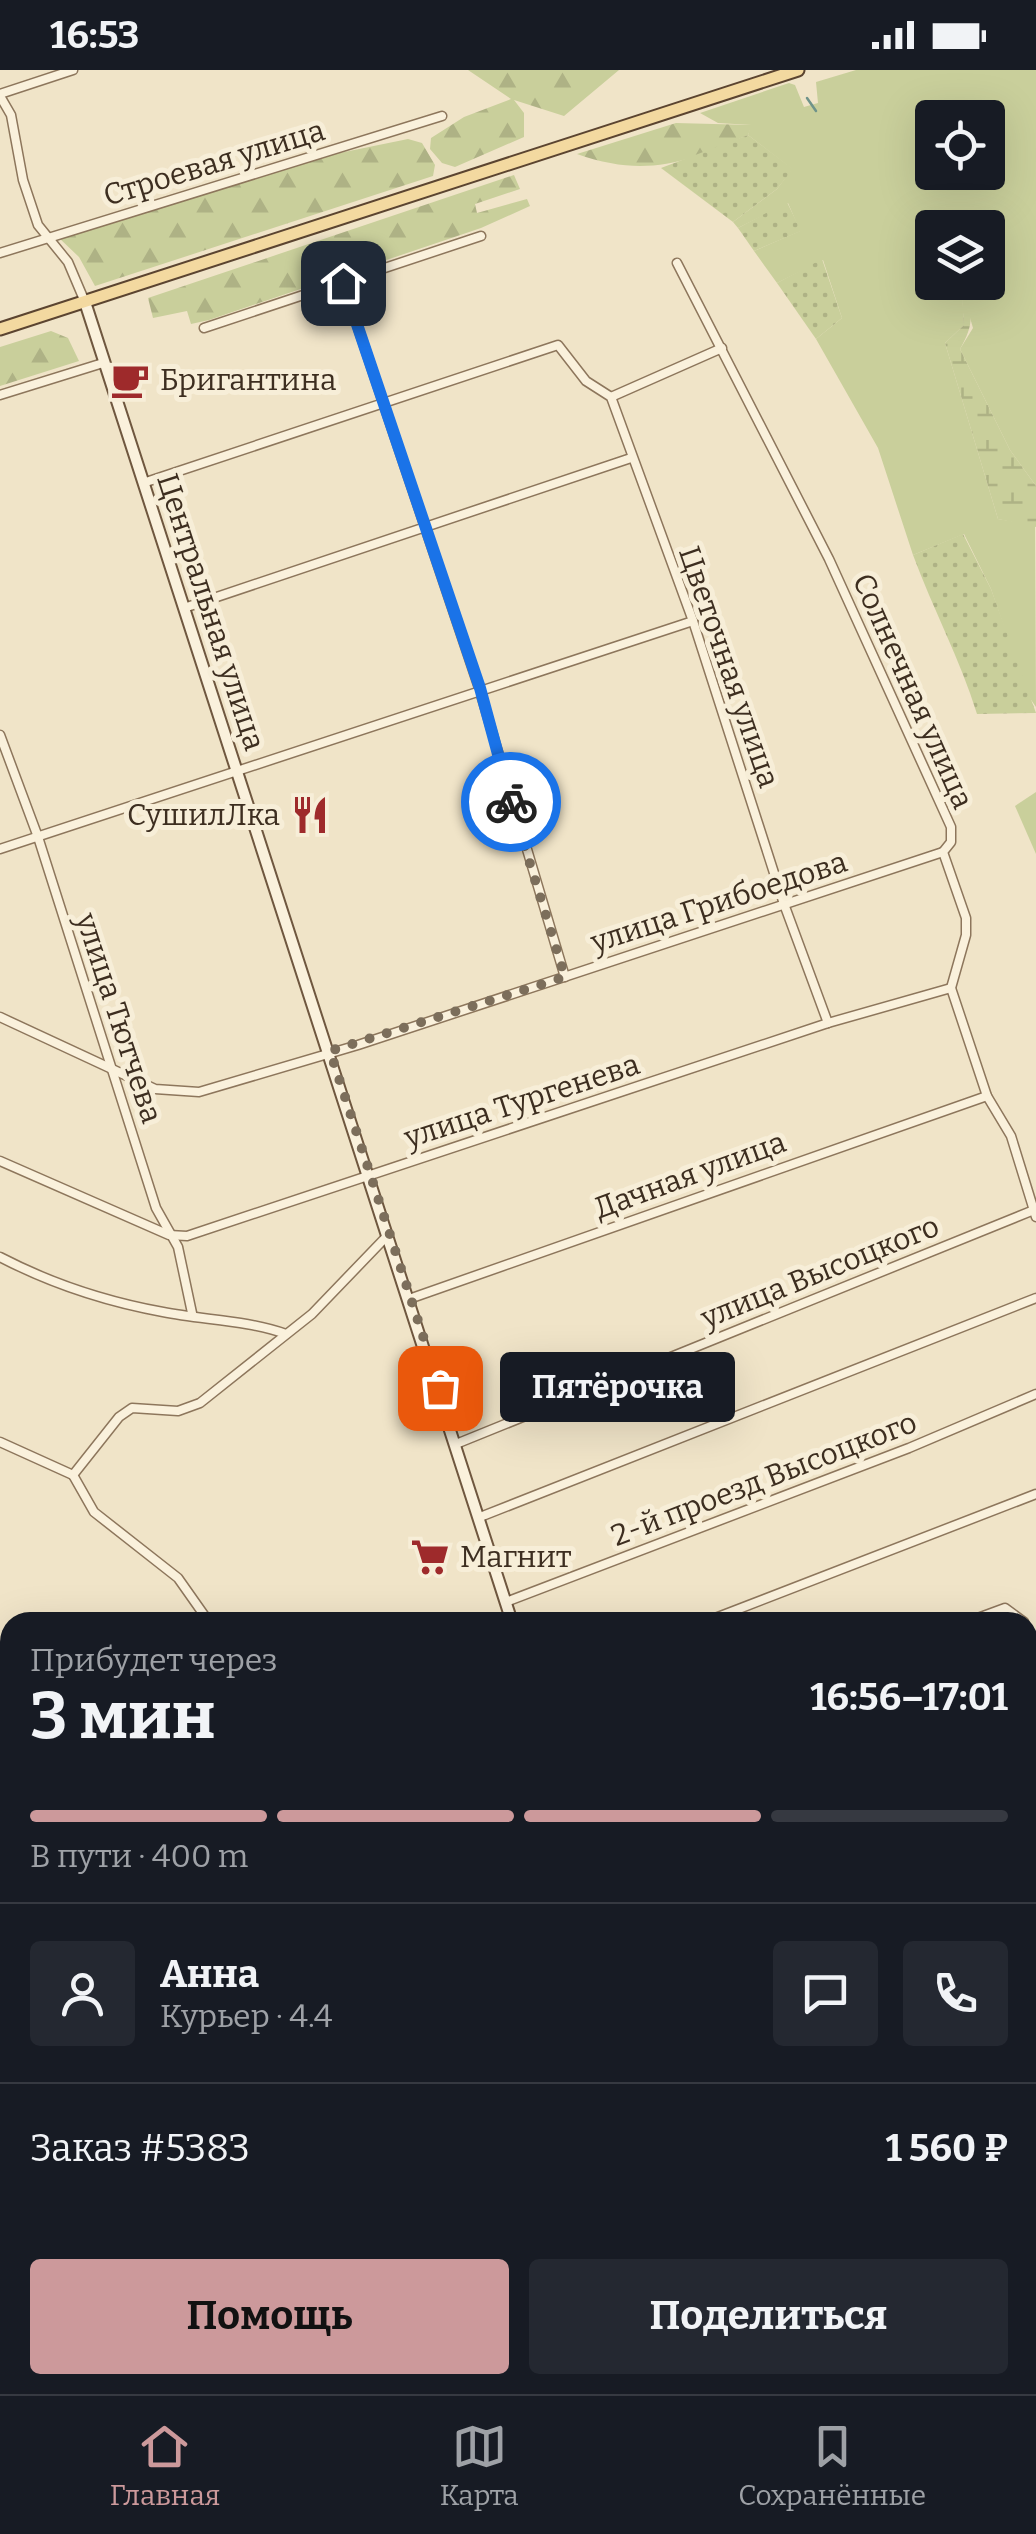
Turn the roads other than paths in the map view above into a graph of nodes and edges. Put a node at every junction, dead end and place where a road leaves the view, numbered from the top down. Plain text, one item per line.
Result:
1 (73, 70) edge
2 (798, 70) edge
3 (0, 95) edge
4 (442, 116) dead end
5 (480, 236) dead end
6 (48, 238) junction
7 (0, 253) edge
8 (677, 263) dead end
9 (343, 283) junction
10 (85, 302) junction
11 (204, 328) dead end
12 (0, 329) edge
13 (722, 348) junction
14 (104, 363) junction
15 (0, 395) edge
16 (610, 397) junction
17 (383, 403) junction
18 (632, 458) junction
19 (143, 484) junction
20 (423, 527) junction
21 (184, 608) junction
22 (692, 620) junction
23 (480, 688) junction
24 (0, 735) edge
25 (237, 771) junction
26 (38, 837) junction
27 (0, 849) edge
28 (943, 852) junction
29 (784, 904) junction
30 (565, 977) junction
31 (951, 988) junction
32 (0, 1018) edge
33 (828, 1023) junction
34 (330, 1051) junction
35 (111, 1068) junction
36 (987, 1096) junction
37 (0, 1162) edge
38 (370, 1175) junction
39 (1035, 1214) edge
40 (169, 1234) junction
41 (388, 1235) junction
42 (0, 1257) edge
43 (1036, 1298) edge
44 (409, 1300) junction
45 (192, 1314) junction
46 (286, 1334) junction
47 (1036, 1394) edge
48 (0, 1442) edge
49 (456, 1444) junction
50 (73, 1475) junction
51 (1036, 1494) edge
52 (480, 1517) junction
53 (506, 1602) junction
54 (202, 1612) edge
55 (509, 1612) edge
56 (731, 1612) edge

1 - 3 street
2 - 10 main road
3 - 6 street
4 - 6 street, Строевая улица
5 - 9 street
6 - 7 street, Строевая улица
6 - 10 street
8 - 13 street, Солнечная улица
9 - 11 street
9 - 17 street
10 - 12 main road
10 - 14 street, Центральная улица
13 - 16 street
13 - 28 street, Солнечная улица
14 - 15 street
14 - 19 street, Центральная улица
16 - 17 street, Цветочная улица
16 - 18 street, Цветочная улица
17 - 19 street
17 - 20 street
18 - 20 street
18 - 22 street, Цветочная улица
19 - 21 street, Центральная улица
20 - 21 street
20 - 23 street
21 - 25 street, Центральная улица
22 - 23 street
22 - 29 street, Цветочная улица
23 - 25 street
23 - 30 street
24 - 26 street, улица Тютчева
25 - 26 street
25 - 34 street, Центральная улица
26 - 27 street
26 - 35 street, улица Тютчева
28 - 29 street, улица Грибоедова
28 - 31 street, Солнечная улица
29 - 30 street, улица Грибоедова
29 - 33 street, Цветочная улица
30 - 34 street, улица Грибоедова
31 - 33 street, улица Тургенева
31 - 36 street
32 - 35 street, улица Грибоедова
33 - 38 street, улица Тургенева
34 - 35 street, улица Грибоедова
34 - 38 street, Центральная улица
35 - 40 street, улица Тютчева
36 - 39 street
36 - 44 street, Дачная улица
37 - 40 street
38 - 40 street, улица Тургенева
38 - 41 street, Центральная улица
39 - 49 street, улица Высоцкого
40 - 45 street, улица Тютчева
41 - 44 street, Центральная улица
41 - 46 street
42 - 45 street
43 - 52 street
44 - 49 street, Центральная улица
45 - 46 street
46 - 50 street
47 - 53 street, 2-й проезд Высоцкого
48 - 50 street
49 - 52 street, Центральная улица
50 - 54 street
51 - 56 street
52 - 53 street, Центральная улица
53 - 55 street, Центральная улица

